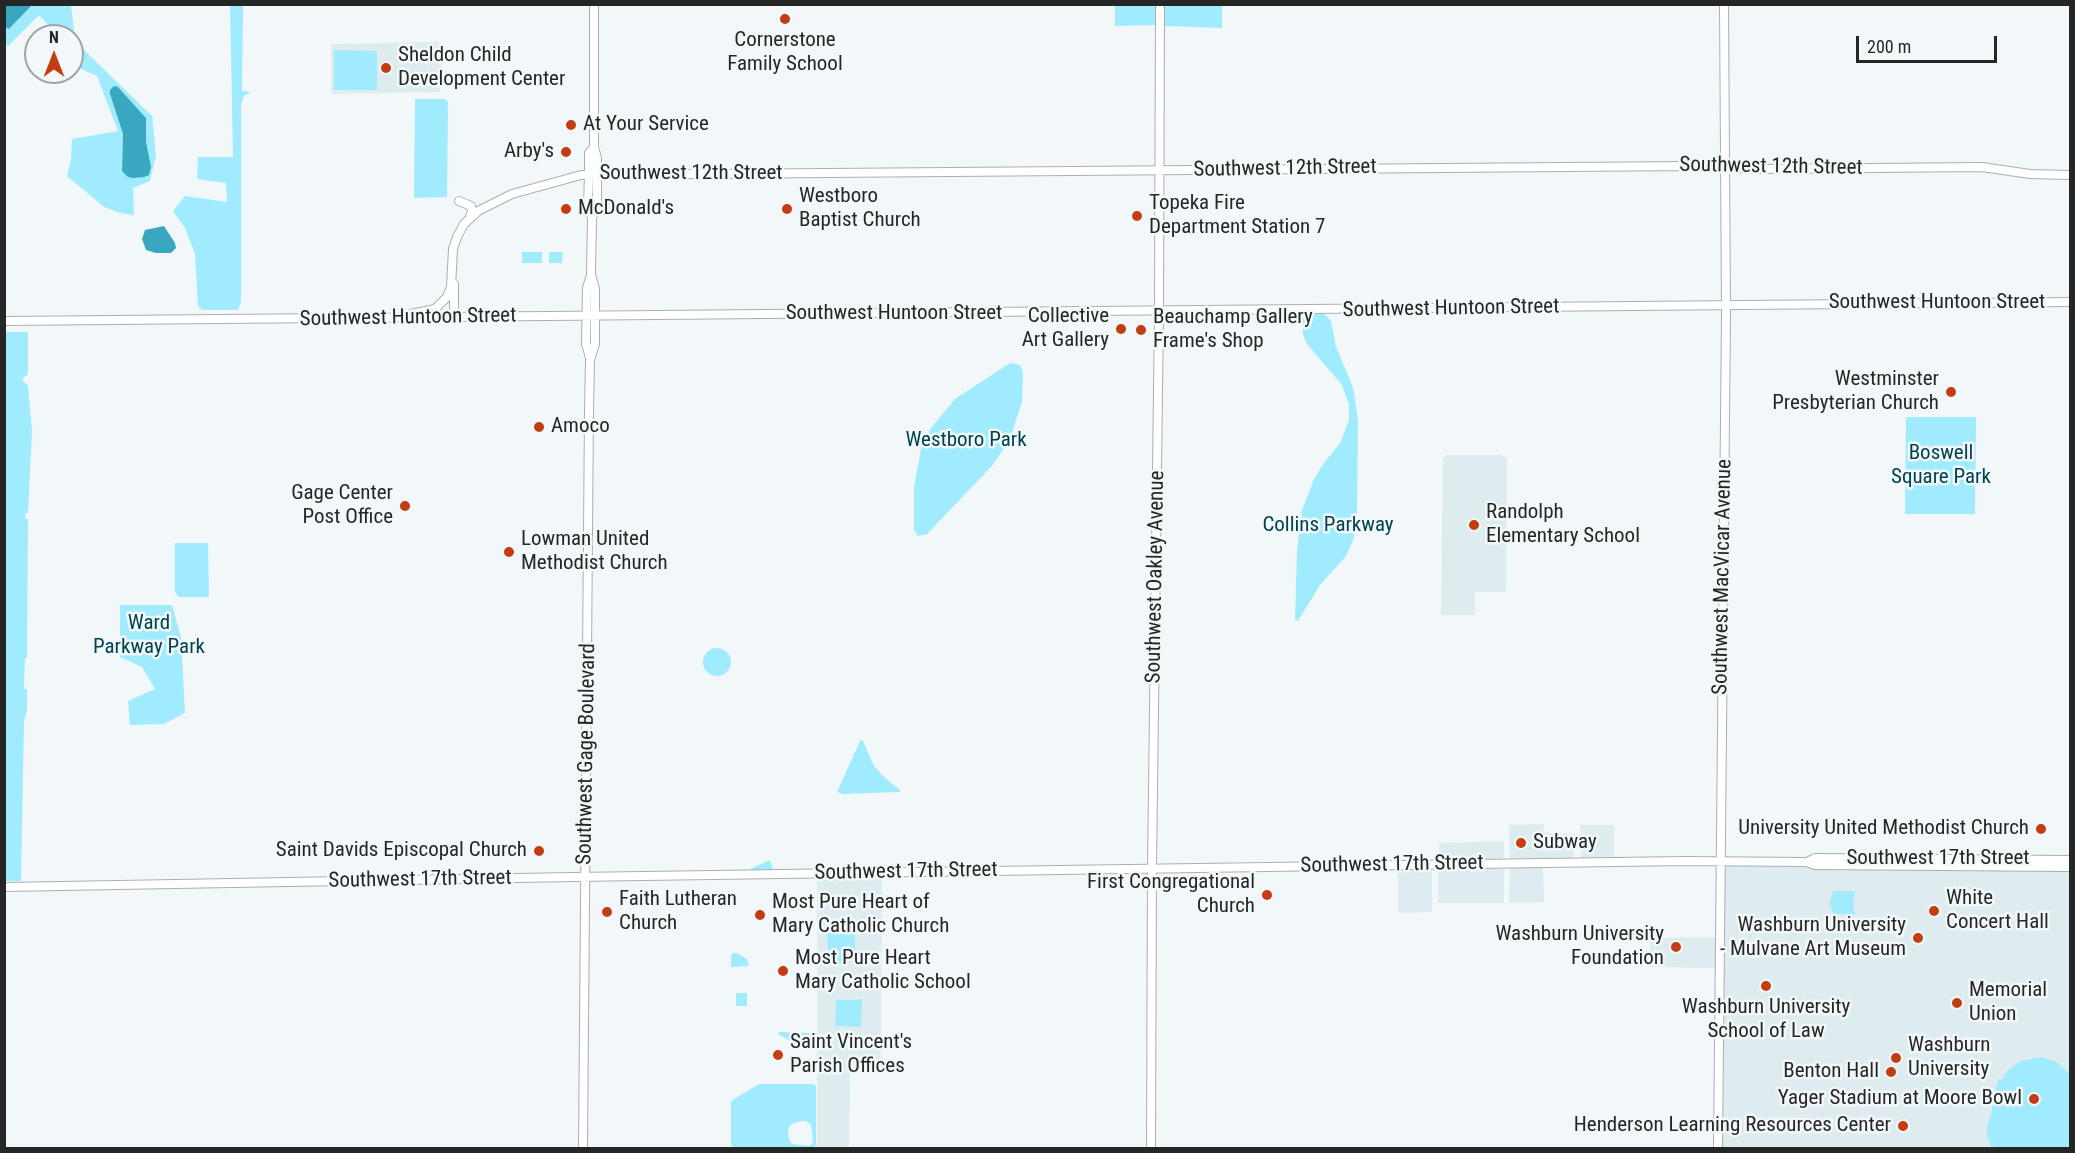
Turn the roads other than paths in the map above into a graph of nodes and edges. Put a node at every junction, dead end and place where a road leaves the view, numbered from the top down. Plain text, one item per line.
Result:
1 (594, 4) edge
2 (1160, 4) edge
3 (1724, 4) edge
4 (1724, 167) junction
5 (1159, 170) junction
6 (593, 174) junction
7 (2070, 175) edge
8 (459, 201) dead end
9 (470, 218) junction
10 (452, 259) junction
11 (2070, 302) edge
12 (1725, 306) junction
13 (1160, 312) junction
14 (591, 316) junction
15 (454, 317) junction
16 (393, 318) junction
17 (4, 321) edge
18 (2070, 860) edge
19 (1720, 861) junction
20 (1807, 862) junction
21 (2070, 867) edge
22 (1152, 868) junction
23 (585, 877) junction
24 (4, 887) edge
25 (584, 1149) edge
26 (1151, 1149) edge
27 (1718, 1149) edge

1 - 6 main road, Southwest Gage Boulevard
2 - 5 main road, Southwest Oakley Avenue
3 - 4 main road, Southwest MacVicar Avenue
4 - 5 main road, Southwest 12th Street
4 - 7 main road, Southwest 12th Street
4 - 12 main road, Southwest MacVicar Avenue
5 - 6 main road, Southwest 12th Street
5 - 13 main road, Southwest Oakley Avenue
6 - 9 main road, Southwest 12th Street
6 - 14 main road, Southwest Gage Boulevard
8 - 9 main road
9 - 10 main road
10 - 15 main road
10 - 16 main road
11 - 12 main road, Southwest Huntoon Street
12 - 13 main road, Southwest Huntoon Street
12 - 19 main road, Southwest MacVicar Avenue
13 - 14 main road, Southwest Huntoon Street
13 - 22 main road, Southwest Oakley Avenue
14 - 15 main road, Southwest Huntoon Street
14 - 23 main road, Southwest Gage Boulevard
15 - 16 main road, Southwest Huntoon Street
16 - 17 main road, Southwest Huntoon Street
18 - 20 main road, Southwest 17th Street
19 - 20 main road, Southwest 17th Street
19 - 22 main road, Southwest 17th Street
19 - 27 main road, Southwest MacVicar Avenue
20 - 21 main road, Southwest 17th Street
22 - 23 main road, Southwest 17th Street
22 - 26 main road, Southwest Oakley Avenue
23 - 24 main road, Southwest 17th Street
23 - 25 main road, Southwest Gage Boulevard

